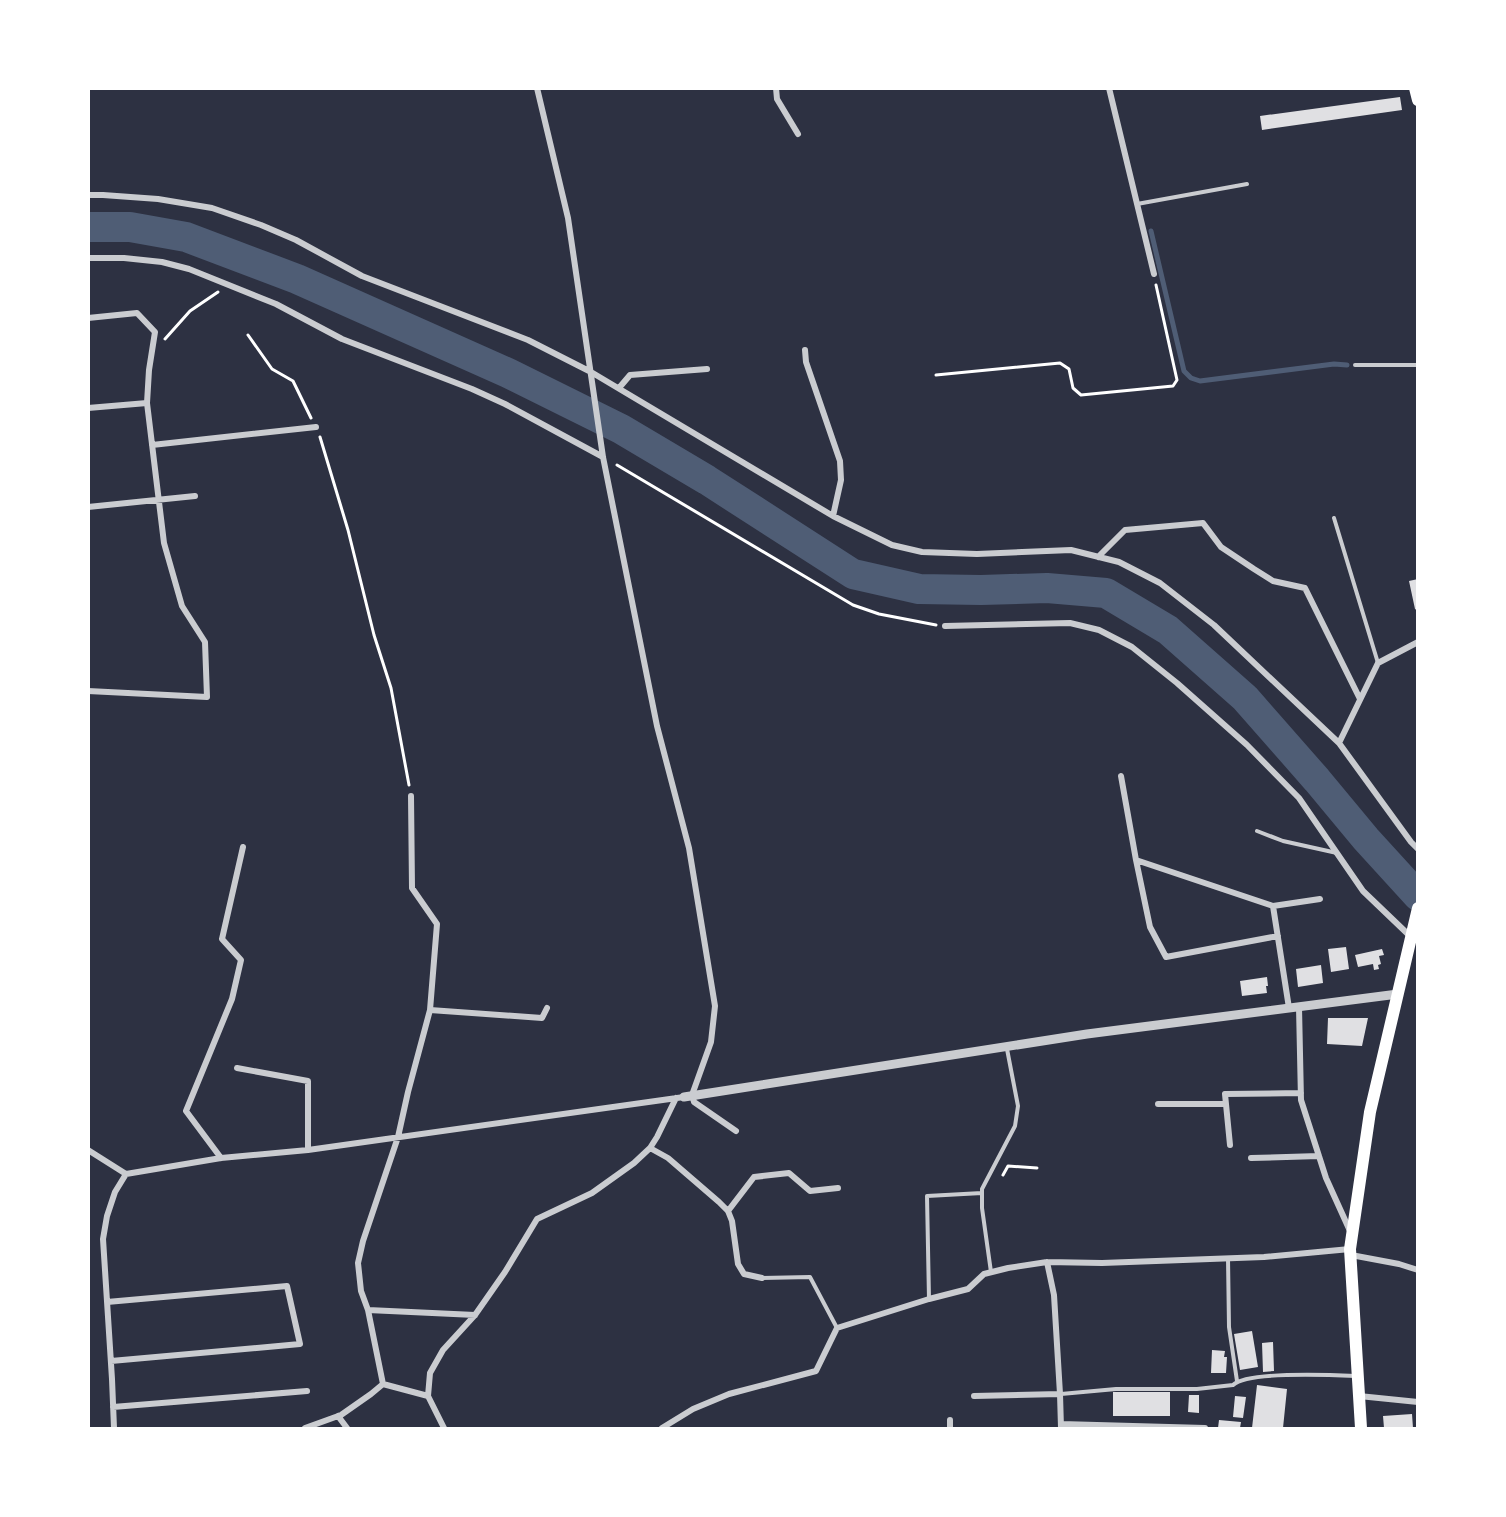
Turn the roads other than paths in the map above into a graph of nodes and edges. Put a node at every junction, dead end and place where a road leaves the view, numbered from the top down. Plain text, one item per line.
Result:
1 (537, 88) edge
2 (776, 88) edge
3 (1109, 88) edge
4 (1415, 88) edge
5 (1418, 100) edge
6 (798, 134) dead end
7 (1247, 184) dead end
8 (88, 195) edge
9 (1137, 204) junction
10 (88, 258) edge
11 (1154, 274) road end
12 (88, 318) edge
13 (805, 350) dead end
14 (1355, 365) dead end
15 (1418, 365) edge
16 (707, 369) dead end
17 (591, 372) junction
18 (619, 388) junction
19 (147, 403) junction
20 (88, 408) edge
21 (316, 427) road end
22 (152, 445) junction
23 (603, 457) junction
24 (195, 496) dead end
25 (158, 500) junction
26 (88, 507) edge
27 (833, 516) junction
28 (1334, 518) dead end
29 (1098, 557) junction
30 (945, 626) road end
31 (1418, 642) edge
32 (1378, 663) junction
33 (88, 691) edge
34 (1360, 699) junction
35 (1339, 742) junction
36 (1121, 776) dead end
37 (411, 796) road end
38 (1257, 831) dead end
39 (243, 847) dead end
40 (1418, 849) edge
41 (1337, 853) junction
42 (1136, 860) junction
43 (1320, 899) dead end
44 (1273, 906) junction
45 (1418, 908) edge
46 (1278, 936) junction
47 (1414, 939) edge
48 (1398, 994) junction
49 (1294, 1007) junction
50 (547, 1008) dead end
51 (430, 1010) junction
52 (1007, 1047) junction
53 (237, 1068) dead end
54 (1301, 1093) junction
55 (684, 1097) junction
56 (1158, 1104) dead end
57 (1226, 1104) junction
58 (736, 1131) dead end
59 (398, 1137) junction
60 (1230, 1145) dead end
61 (650, 1148) junction
62 (88, 1150) edge
63 (308, 1150) junction
64 (1319, 1156) junction
65 (221, 1158) junction
66 (1251, 1158) dead end
67 (126, 1174) junction
68 (838, 1188) dead end
69 (982, 1193) junction
70 (728, 1211) junction
71 (1352, 1235) junction
72 (1350, 1252) junction
73 (1228, 1258) junction
74 (1047, 1262) junction
75 (1418, 1270) edge
76 (991, 1272) junction
77 (762, 1278) joint
78 (929, 1299) junction
79 (107, 1302) junction
80 (368, 1310) junction
81 (475, 1315) junction
82 (837, 1328) junction
83 (111, 1361) junction
84 (1357, 1376) junction
85 (1237, 1381) junction
86 (383, 1384) junction
87 (308, 1391) dead end
88 (1060, 1394) junction
89 (428, 1396) junction
90 (974, 1396) dead end
91 (1359, 1396) junction
92 (1418, 1402) edge
93 (113, 1407) junction
94 (338, 1416) junction
95 (950, 1420) dead end
96 (1061, 1426) edge
97 (1103, 1427) edge
98 (114, 1428) edge
99 (305, 1428) edge
100 (347, 1428) edge
101 (444, 1428) edge
102 (662, 1428) edge
103 (950, 1428) edge
104 (1204, 1428) edge
105 (1361, 1428) edge

1 - 17 street
2 - 6 street
3 - 9 street
4 - 5 main road
7 - 9 lane
8 - 17 street
9 - 11 street
10 - 23 street
12 - 19 street
13 - 27 street
14 - 15 lane
16 - 18 street
17 - 18 street
17 - 23 street
18 - 27 street
19 - 20 street
19 - 22 street
21 - 22 street
22 - 25 street
23 - 55 street
24 - 25 street
25 - 26 street
25 - 33 street
27 - 29 street
28 - 32 lane
29 - 34 street
29 - 35 street
30 - 41 street
31 - 32 street
32 - 34 street
34 - 35 street
35 - 40 street
36 - 42 street
37 - 51 street
38 - 41 lane
39 - 65 street
41 - 47 street
42 - 44 street
42 - 46 street
43 - 44 street
44 - 46 street
45 - 47 main road
46 - 49 street
47 - 48 main road
48 - 49 street
48 - 71 main road
49 - 52 street
49 - 54 street
50 - 51 street
51 - 59 street
52 - 55 street
52 - 69 lane
53 - 63 street
54 - 57 street
54 - 64 street
55 - 58 street
55 - 59 street
55 - 61 street
56 - 57 street
57 - 60 street
59 - 63 street
59 - 80 street
61 - 70 street
61 - 81 street
62 - 67 street
63 - 65 street
64 - 66 street
64 - 71 street
65 - 67 street
67 - 79 street
68 - 70 street
69 - 76 lane
69 - 78 lane
70 - 77 street
71 - 72 main road
72 - 73 street
72 - 75 street
72 - 84 main road
73 - 74 street
73 - 85 lane
74 - 76 street
74 - 88 street
76 - 78 street
77 - 82 lane
78 - 82 street
79 - 83 street
79 - 83 street
80 - 81 street
80 - 86 street
81 - 89 street
82 - 102 street
83 - 93 street
84 - 85 lane
84 - 91 main road
85 - 88 lane
86 - 89 street
86 - 94 street
87 - 93 street
88 - 90 street
88 - 96 street
89 - 101 street
91 - 92 street
91 - 105 main road
93 - 98 street
94 - 99 street
94 - 100 street
95 - 103 street
96 - 97 street
97 - 104 street

